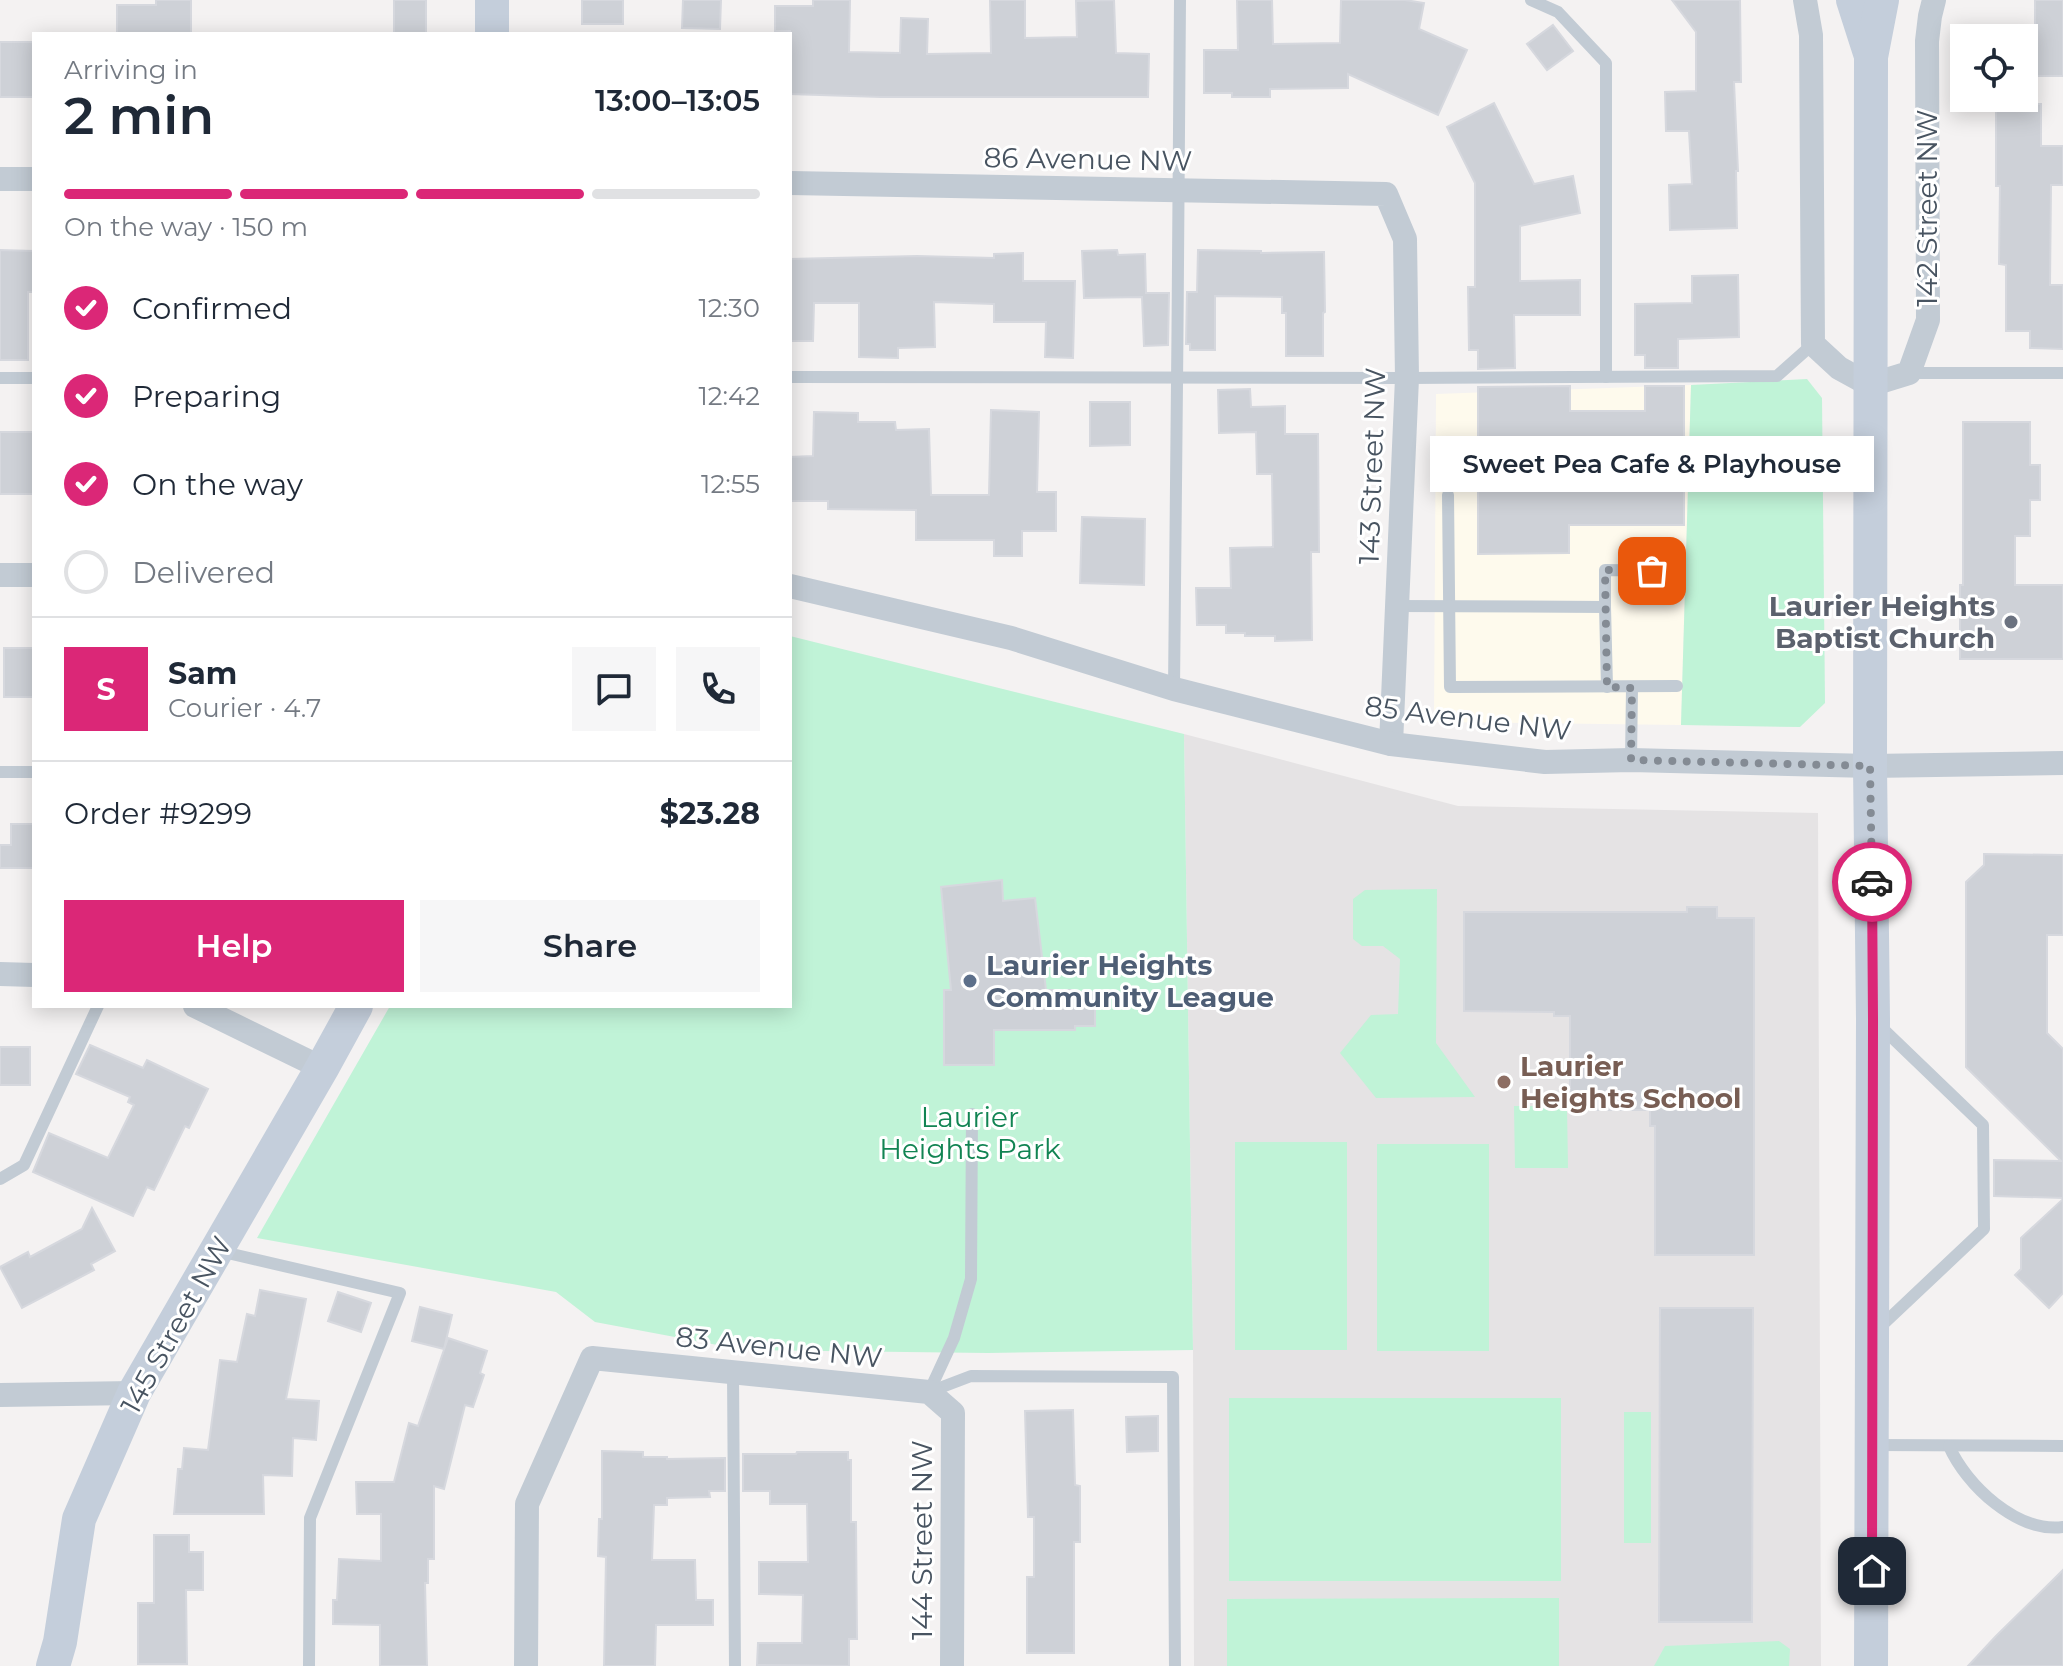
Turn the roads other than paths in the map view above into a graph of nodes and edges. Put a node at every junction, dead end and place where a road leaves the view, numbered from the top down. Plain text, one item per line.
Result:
1 (492, 0) edge
2 (1180, 0) edge
3 (1531, 0) edge
4 (1805, 0) edge
5 (1853, 0) edge
6 (1882, 0) edge
7 (1934, 0) edge
8 (492, 32) edge
9 (1871, 57) junction
10 (0, 179) edge
11 (32, 179) edge
12 (792, 183) edge
13 (1180, 191) junction
14 (1386, 194) joint
15 (1813, 344) junction
16 (1909, 373) junction
17 (2063, 373) edge
18 (792, 377) edge
19 (1606, 377) junction
20 (0, 378) edge
21 (32, 378) edge
22 (1176, 378) junction
23 (1407, 378) junction
24 (1870, 385) junction
25 (1448, 495) dead end
26 (1676, 571) dead end
27 (0, 575) edge
28 (32, 575) edge
29 (792, 586) edge
30 (1449, 605) junction
31 (1397, 606) junction
32 (1605, 607) junction
33 (1677, 686) dead end
34 (1607, 687) junction
35 (1632, 688) junction
36 (1174, 689) junction
37 (1391, 744) junction
38 (1631, 760) junction
39 (2063, 763) edge
40 (1870, 766) junction
41 (0, 772) edge
42 (32, 772) edge
43 (0, 974) edge
44 (32, 975) edge
45 (97, 1008) edge
46 (199, 1008) edge
47 (355, 1008) edge
48 (1873, 1019) junction
49 (322, 1068) junction
50 (972, 1114) dead end
51 (0, 1179) edge
52 (217, 1251) junction
53 (1872, 1334) junction
54 (733, 1372) junction
55 (929, 1392) junction
56 (134, 1393) junction
57 (0, 1395) edge
58 (1872, 1445) junction
59 (1949, 1446) junction
60 (2063, 1446) edge
61 (2063, 1527) edge
62 (53, 1666) edge
63 (309, 1666) edge
64 (526, 1666) edge
65 (735, 1666) edge
66 (952, 1666) edge
67 (1175, 1666) edge
68 (1871, 1666) edge

1 - 8 street
2 - 13 lane
3 - 19 lane
4 - 15 street
5 - 9 street, 142 Street NW
6 - 9 street, 142 Street NW
7 - 16 street, 142 Street NW
9 - 24 street, 142 Street NW
10 - 11 street
12 - 13 street, 86 Avenue NW
13 - 14 street, 86 Avenue NW
13 - 22 lane
14 - 23 street, 143 Street NW
15 - 19 lane
15 - 24 street
16 - 17 lane
16 - 24 street
18 - 22 lane
19 - 23 lane
20 - 21 lane
22 - 23 lane
22 - 36 lane
23 - 31 street, 143 Street NW
24 - 40 street, 142 Street NW
25 - 30 lane
26 - 32 lane
27 - 28 street
29 - 36 street, 85 Avenue NW
30 - 31 lane
30 - 32 lane
30 - 34 lane
31 - 37 street, 143 Street NW
32 - 34 lane
33 - 35 lane
34 - 35 lane
35 - 38 lane
36 - 37 street, 85 Avenue NW
37 - 38 street, 85 Avenue NW
38 - 40 street, 85 Avenue NW
39 - 40 street, 85 Avenue NW
40 - 48 street, 142 Street NW
41 - 42 lane
43 - 44 street
45 - 51 lane
46 - 49 street
47 - 49 street, 145 Street NW
48 - 53 street, 142 Street NW
48 - 53 lane
49 - 52 street, 145 Street NW
50 - 55 lane
52 - 56 street, 145 Street NW
52 - 63 lane
53 - 58 street, 142 Street NW
54 - 55 street, 83 Avenue NW
54 - 64 street, 83 Avenue NW
54 - 65 lane
55 - 66 street, 144 Street NW
55 - 67 lane
56 - 57 street
56 - 62 street, 145 Street NW
58 - 59 lane
58 - 68 street, 142 Street NW
59 - 60 lane
59 - 61 lane

